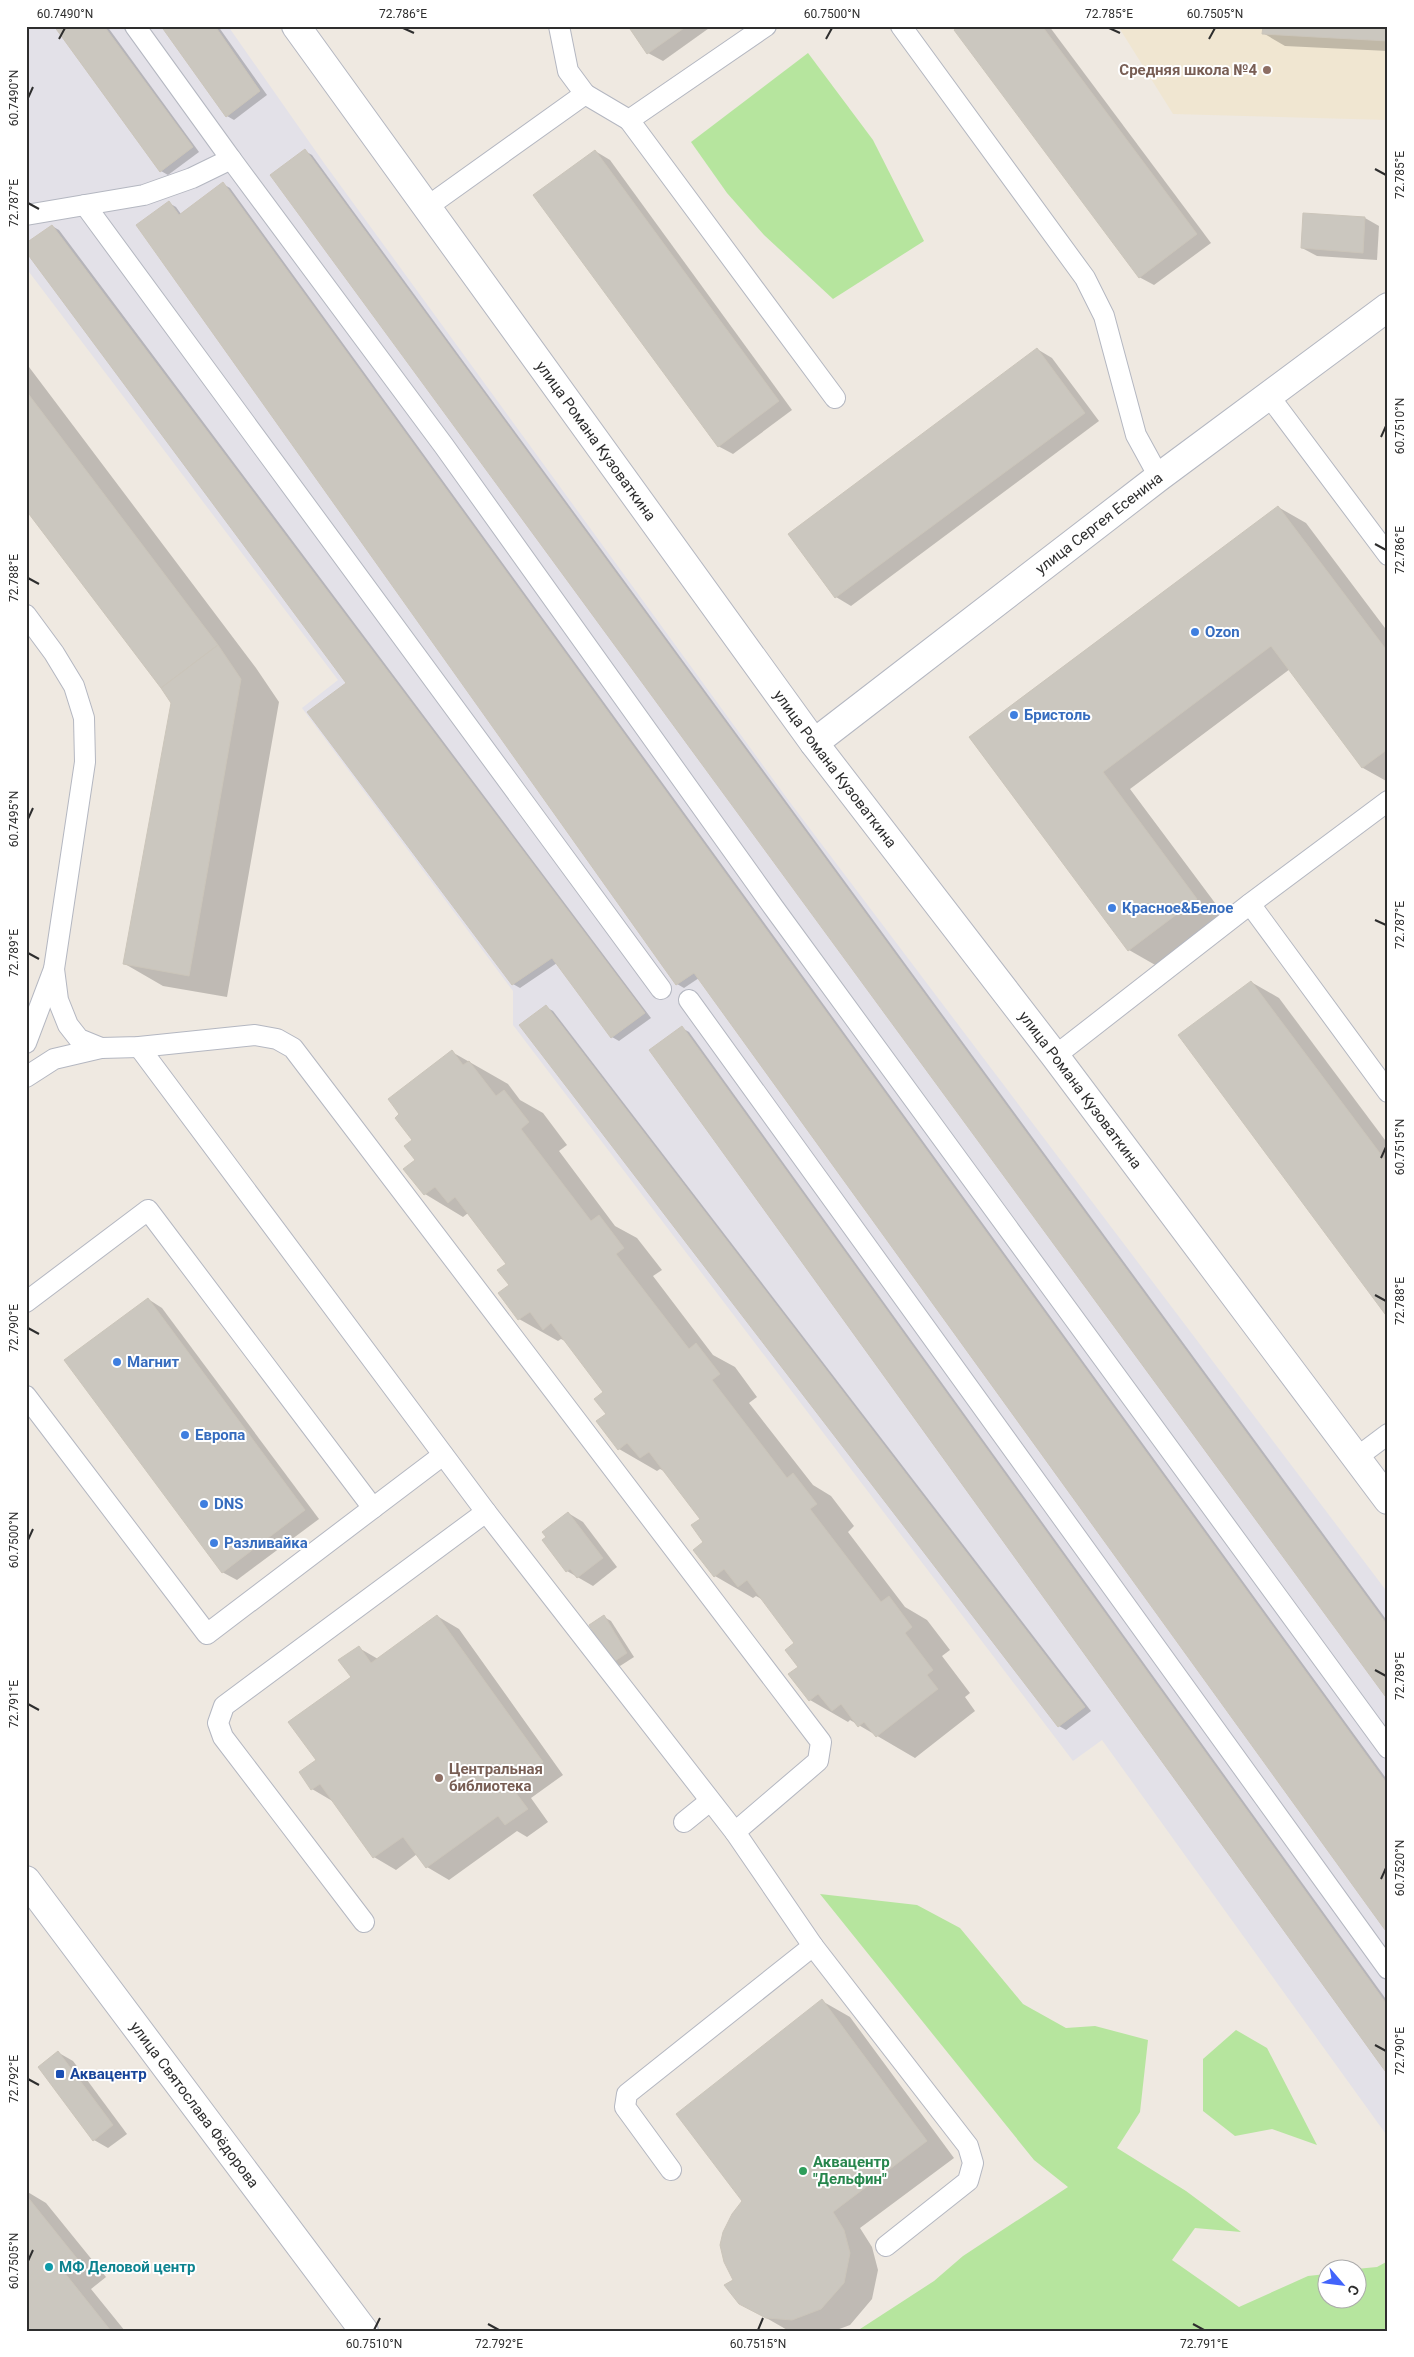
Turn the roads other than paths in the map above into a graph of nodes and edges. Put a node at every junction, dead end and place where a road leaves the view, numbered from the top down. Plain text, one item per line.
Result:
1 (135, 26) edge
2 (296, 26) edge
3 (559, 26) edge
4 (766, 26) edge
5 (901, 26) edge
6 (585, 94) junction
7 (629, 120) junction
8 (231, 158) junction
9 (85, 205) junction
10 (427, 207) junction
11 (26, 214) edge
12 (1388, 307) edge
13 (1269, 396) junction
14 (835, 398) dead end
15 (1158, 477) junction
16 (1388, 555) edge
17 (26, 615) edge
18 (814, 743) junction
19 (1388, 801) edge
20 (1250, 904) junction
21 (54, 969) junction
22 (662, 989) dead end
23 (688, 1000) dead end
24 (26, 1042) edge
25 (139, 1046) junction
26 (100, 1048) junction
27 (1055, 1056) junction
28 (26, 1077) edge
29 (1388, 1092) edge
30 (26, 1302) edge
31 (26, 1396) edge
32 (1388, 1434) edge
33 (443, 1455) junction
34 (1356, 1458) junction
35 (1388, 1500) edge
36 (374, 1508) junction
37 (486, 1512) junction
38 (1388, 1748) edge
39 (710, 1801) junction
40 (684, 1822) dead end
41 (735, 1832) junction
42 (26, 1880) edge
43 (364, 1922) dead end
44 (813, 1946) junction
45 (1388, 1969) edge
46 (672, 2170) dead end
47 (886, 2246) dead end
48 (364, 2331) edge

1 - 8 lane
2 - 10 street, улица Романа Кузоваткина
3 - 6 lane
4 - 7 lane
5 - 15 lane
6 - 7 lane
6 - 10 lane
7 - 14 lane
8 - 9 lane
8 - 38 lane
9 - 11 lane
9 - 22 lane
10 - 18 street, улица Романа Кузоваткина
12 - 13 street, улица Сергея Есенина
13 - 15 street, улица Сергея Есенина
13 - 16 lane
15 - 18 street, улица Сергея Есенина
17 - 21 lane
18 - 27 street, улица Романа Кузоваткина
19 - 20 lane
20 - 27 lane
20 - 29 lane
21 - 24 lane
21 - 26 lane
23 - 45 lane
25 - 26 lane
25 - 33 lane
25 - 41 lane
26 - 28 lane
27 - 34 street, улица Романа Кузоваткина
30 - 36 lane
31 - 36 lane
32 - 34 lane
33 - 36 lane
33 - 37 lane
34 - 35 street, улица Романа Кузоваткина
37 - 39 lane
37 - 43 lane
39 - 40 lane
39 - 41 lane
41 - 44 lane
42 - 48 street, улица Святослава Фёдорова
44 - 46 lane
44 - 47 lane

